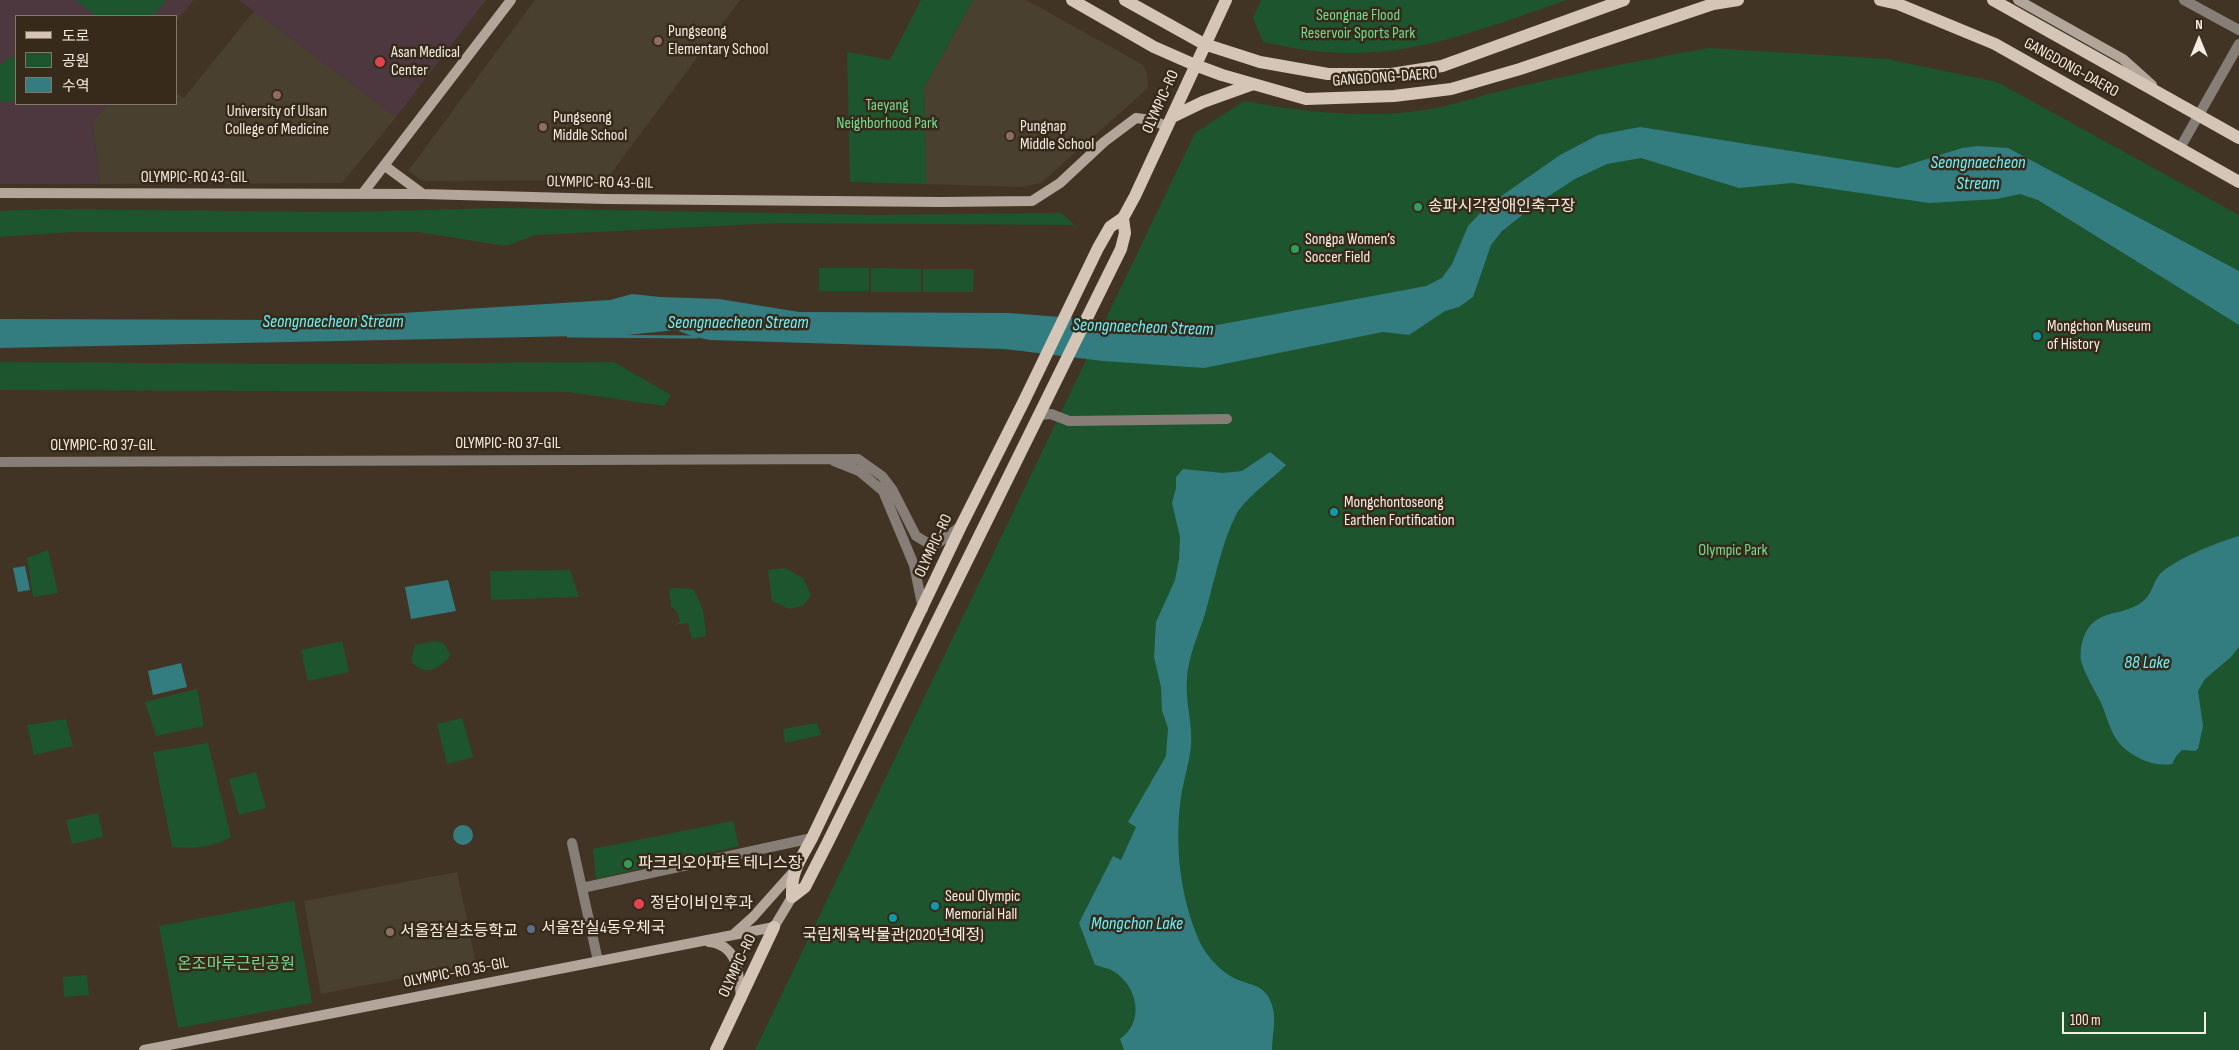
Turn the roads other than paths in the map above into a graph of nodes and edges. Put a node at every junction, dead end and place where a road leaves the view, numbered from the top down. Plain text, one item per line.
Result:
1 (511, 0) edge
2 (1072, 0) edge
3 (1125, 0) edge
4 (1226, 0) edge
5 (1624, 0) edge
6 (1738, 0) edge
7 (1882, 0) edge
8 (1993, 0) edge
9 (2018, 0) edge
10 (2184, 0) edge
11 (2239, 30) edge
12 (1204, 44) junction
13 (2239, 44) edge
14 (1195, 65) junction
15 (1253, 84) junction
16 (2166, 98) junction
17 (2198, 115) junction
18 (1170, 122) junction
19 (2235, 135) edge
20 (2180, 148) junction
21 (385, 166) junction
22 (2239, 182) edge
23 (0, 193) edge
24 (363, 193) junction
25 (423, 194) junction
26 (1123, 218) junction
27 (1041, 412) junction
28 (1227, 419) dead end
29 (828, 459) junction
30 (0, 462) edge
31 (960, 526) junction
32 (923, 609) junction
33 (812, 838) junction
34 (572, 842) dead end
35 (794, 871) junction
36 (582, 888) junction
37 (792, 897) junction
38 (774, 927) junction
39 (733, 934) junction
40 (698, 941) junction
41 (598, 961) junction
42 (740, 999) junction
43 (144, 1050) edge
44 (716, 1050) edge

1 - 21 street
2 - 14 main road, GANGDONG-DAERO
3 - 12 main road, GANGDONG-DAERO
4 - 12 main road, OLYMPIC-RO
5 - 12 main road, GANGDONG-DAERO
6 - 15 main road, GANGDONG-DAERO
7 - 20 main road, GANGDONG-DAERO
8 - 16 main road, GANGDONG-DAERO
9 - 16 street
10 - 11 street
12 - 14 main road, OLYMPIC-RO
13 - 17 street
14 - 15 main road, GANGDONG-DAERO
14 - 18 main road, OLYMPIC-RO
15 - 18 main road
16 - 17 main road, GANGDONG-DAERO
17 - 19 main road, GANGDONG-DAERO
17 - 20 street
18 - 25 street, OLYMPIC-RO 43-GIL
18 - 26 main road, OLYMPIC-RO
20 - 22 main road, GANGDONG-DAERO
21 - 24 street
21 - 25 street
23 - 24 street, OLYMPIC-RO 43-GIL
24 - 25 street, OLYMPIC-RO 43-GIL
26 - 27 main road, OLYMPIC-RO
26 - 31 main road, OLYMPIC-RO
27 - 28 street
27 - 37 main road, OLYMPIC-RO
29 - 30 street, OLYMPIC-RO 37-GIL
29 - 31 street
29 - 32 street, OLYMPIC-RO 37-GIL
31 - 32 main road, OLYMPIC-RO
32 - 33 main road, OLYMPIC-RO
33 - 35 main road, OLYMPIC-RO
33 - 36 street
34 - 36 street
35 - 37 main road, OLYMPIC-RO
35 - 39 street
36 - 41 street
37 - 38 street, OLYMPIC-RO
38 - 39 street, OLYMPIC-RO 35-GIL
38 - 42 main road, OLYMPIC-RO
39 - 40 street, OLYMPIC-RO 35-GIL
40 - 41 street, OLYMPIC-RO 35-GIL
40 - 42 street
41 - 43 street, OLYMPIC-RO 35-GIL
42 - 44 main road, OLYMPIC-RO

